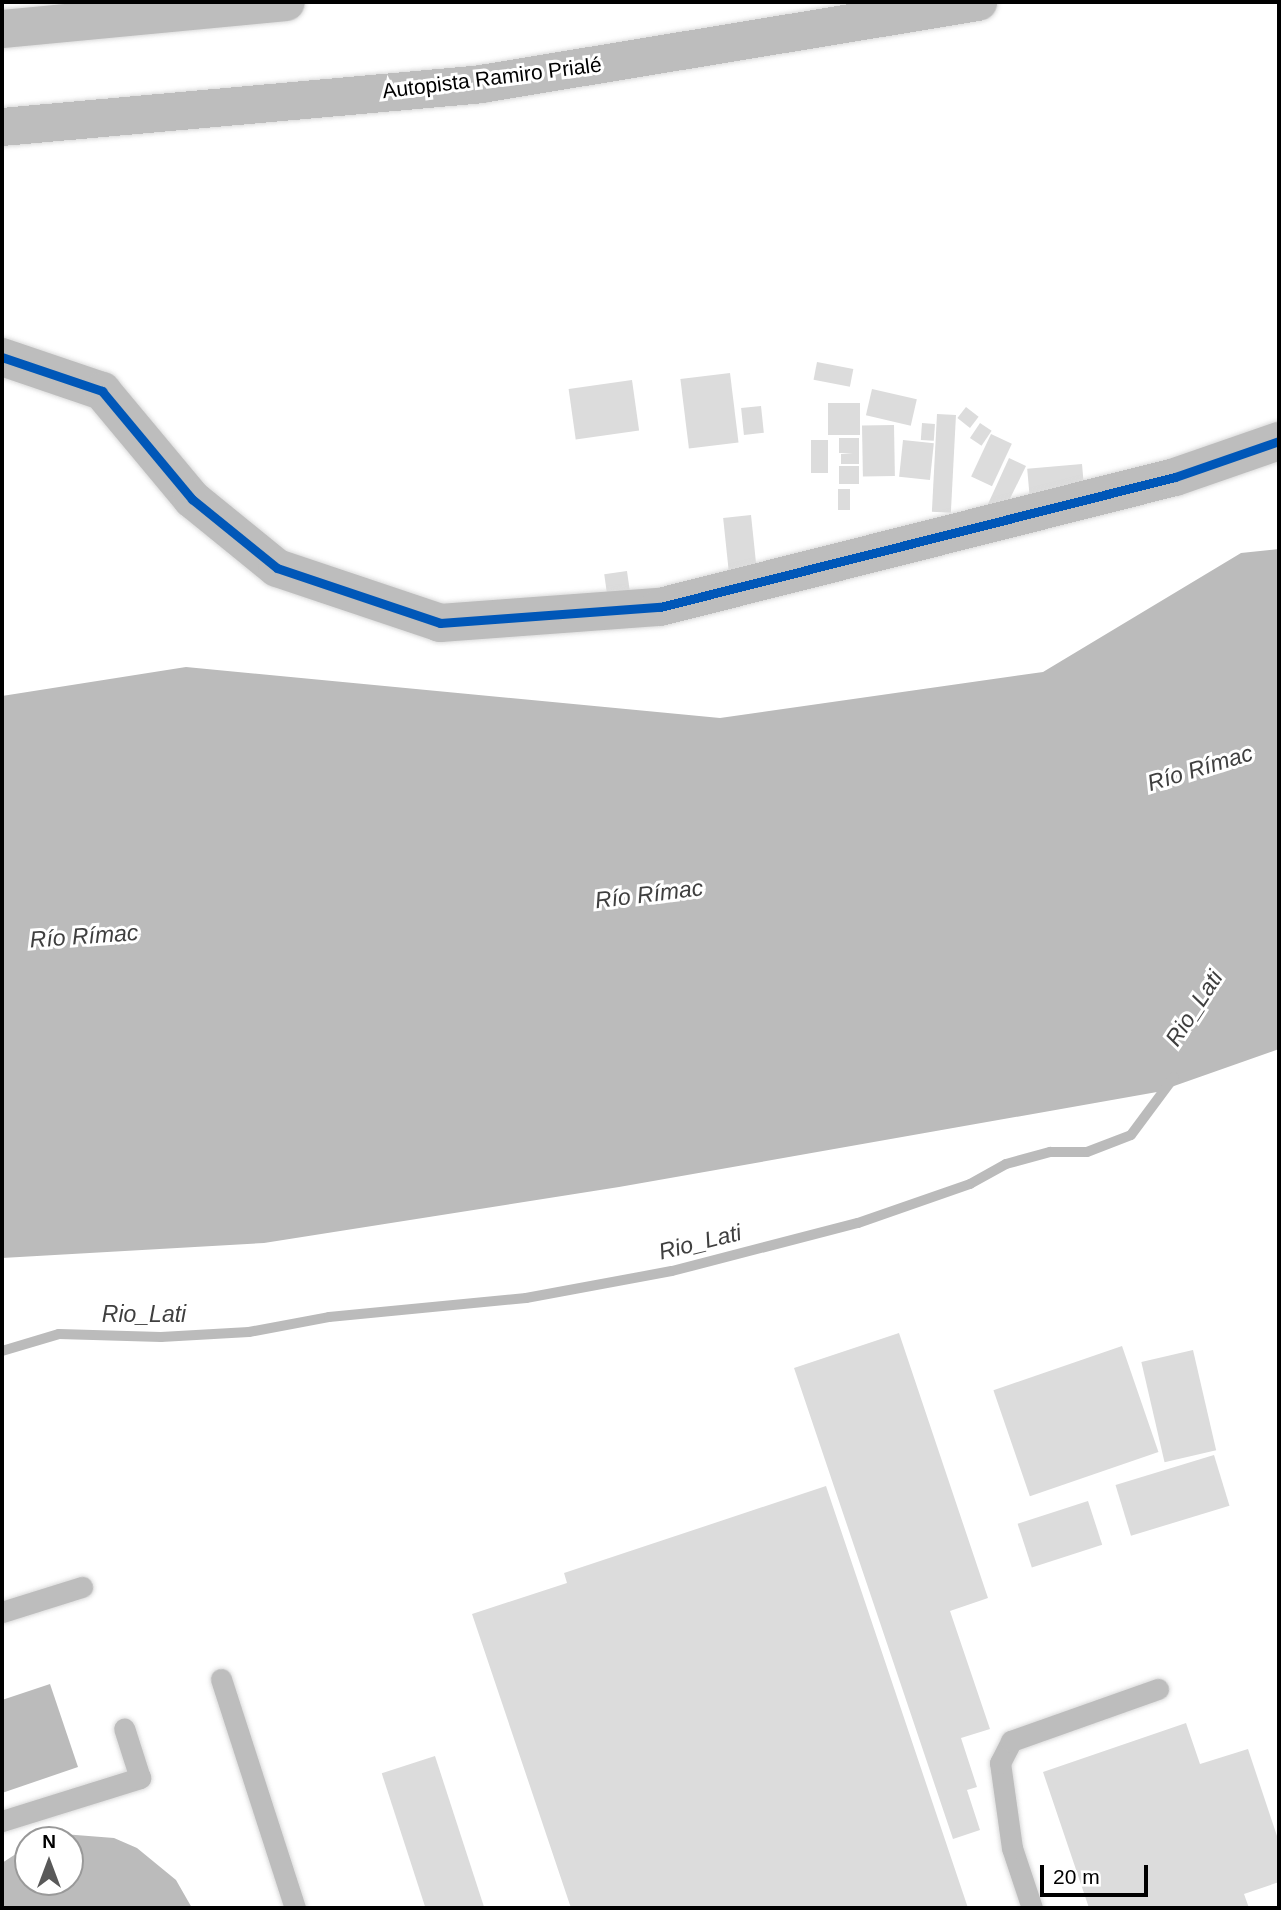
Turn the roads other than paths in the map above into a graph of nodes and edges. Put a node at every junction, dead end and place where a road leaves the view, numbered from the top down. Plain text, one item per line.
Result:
1 (286, 2) edge
2 (978, 2) edge
3 (2, 29) edge
4 (2, 127) edge
5 (2, 357) edge
6 (1279, 441) edge
7 (82, 1587) dead end
8 (2, 1612) edge
9 (221, 1679) dead end
10 (1158, 1689) dead end
11 (124, 1728) dead end
12 (2, 1821) edge
13 (295, 1908) edge
14 (1032, 1908) edge

1 - 3 main road
2 - 4 main road, Autopista Ramiro Prialé
5 - 6 main road
7 - 8 lane
9 - 13 lane
10 - 14 lane
11 - 12 lane

